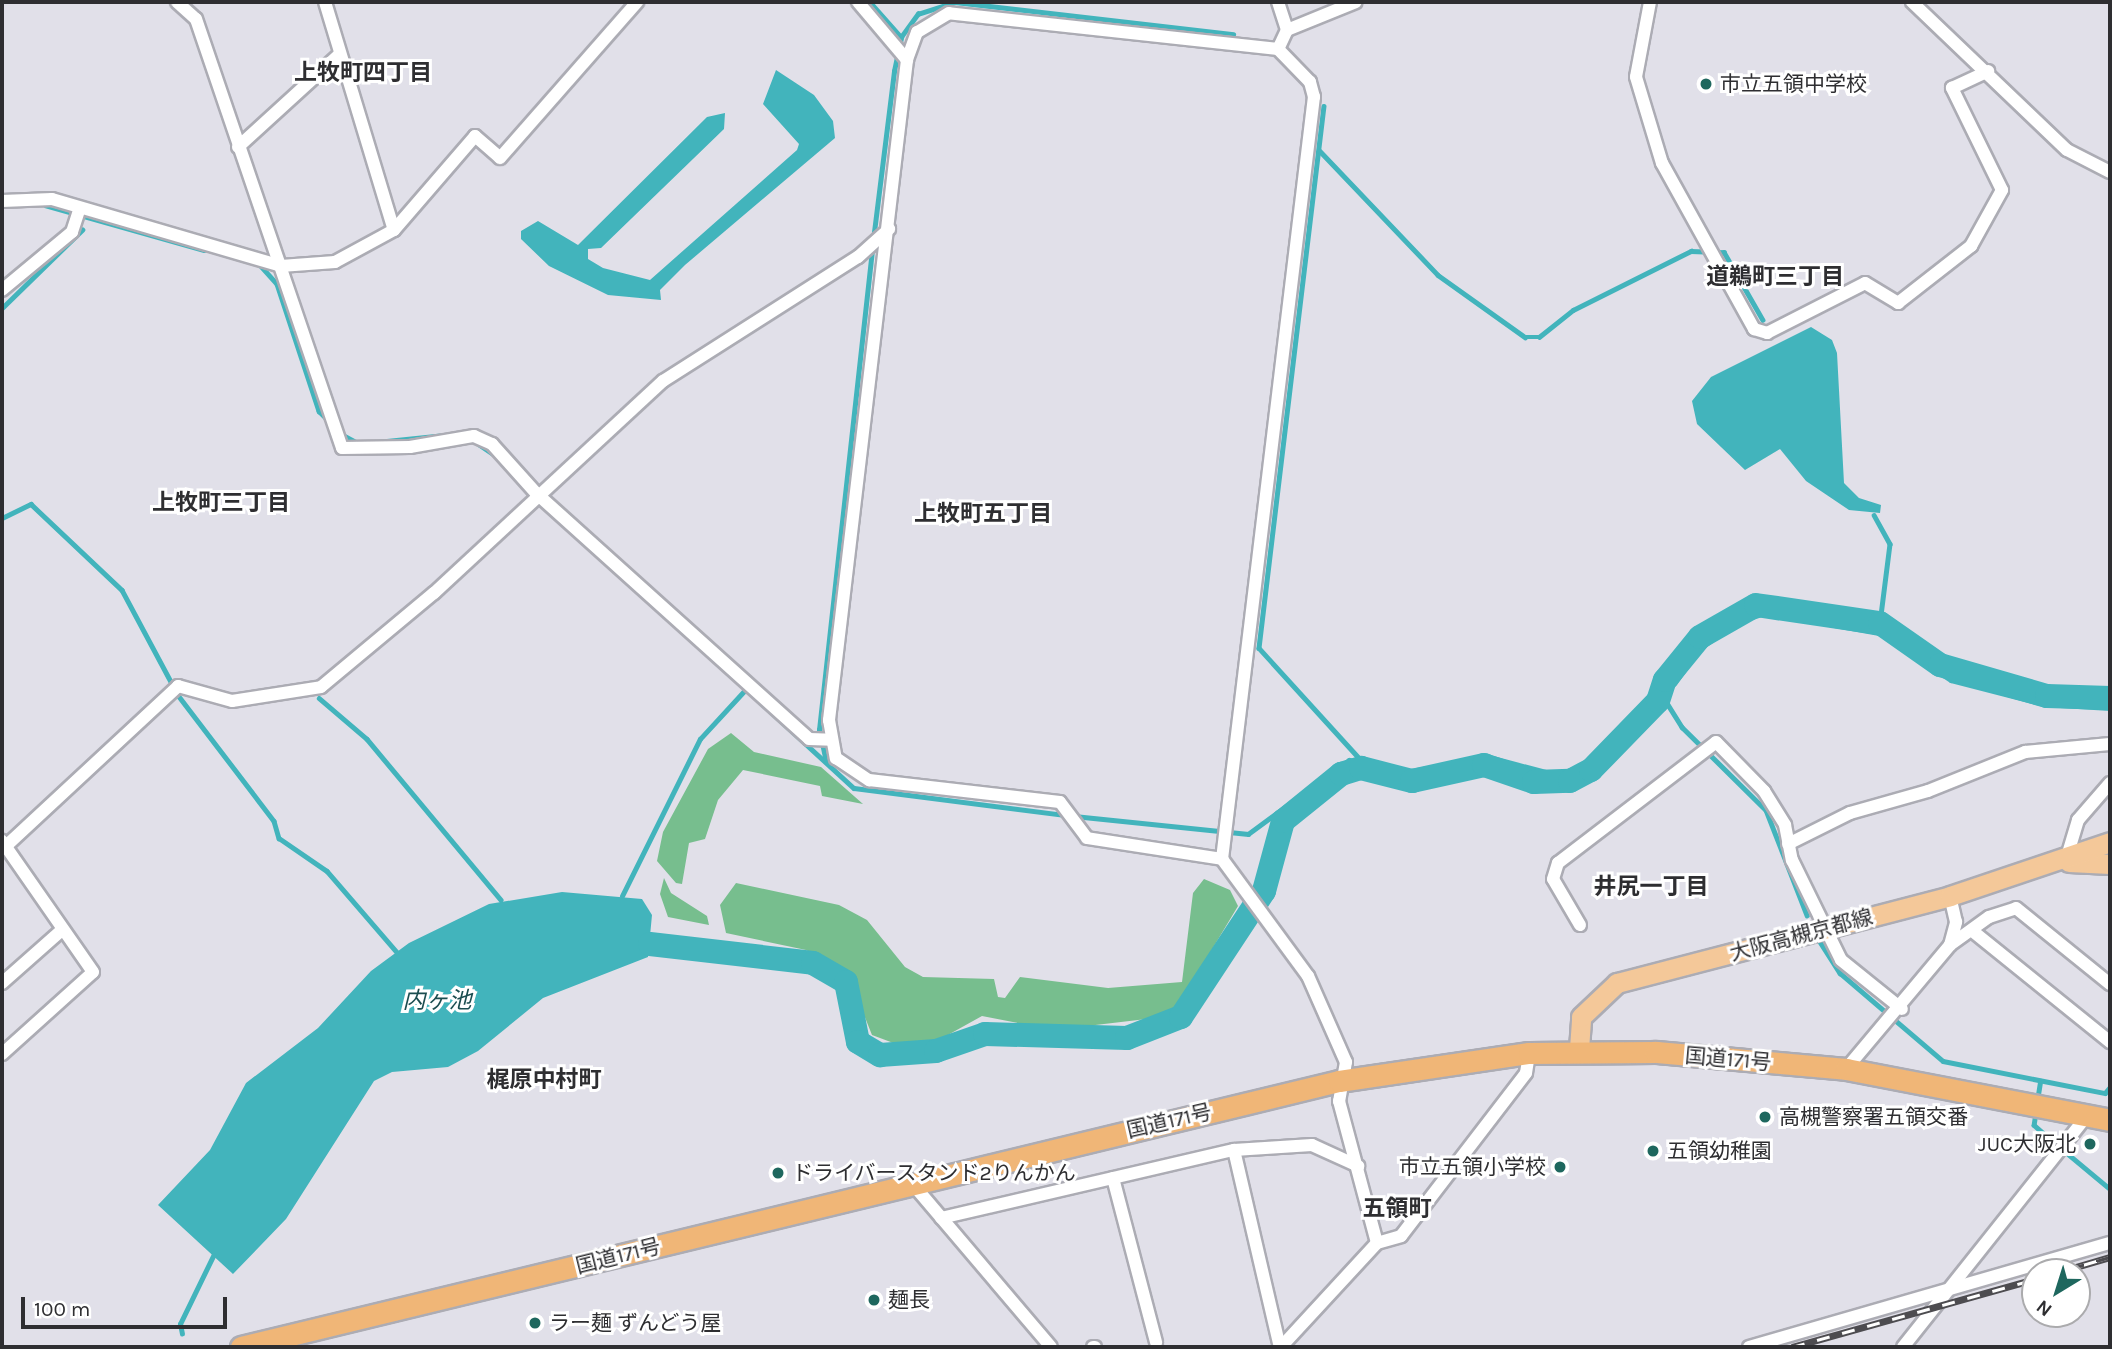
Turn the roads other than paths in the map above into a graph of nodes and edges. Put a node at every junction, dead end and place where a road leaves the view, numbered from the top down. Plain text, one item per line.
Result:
1 (177, 2) edge
2 (324, 2) edge
3 (637, 2) edge
4 (859, 2) edge
5 (1278, 2) edge
6 (1356, 2) edge
7 (1650, 2) edge
8 (1912, 2) edge
9 (1287, 30) junction
10 (1278, 49) junction
11 (340, 54) junction
12 (908, 60) junction
13 (1988, 71) junction
14 (238, 147) junction
15 (2110, 172) edge
16 (2, 201) edge
17 (79, 210) junction
18 (889, 229) junction
19 (394, 230) junction
20 (281, 266) junction
21 (2, 290) edge
22 (536, 493) junction
23 (832, 740) junction
24 (2110, 744) edge
25 (2110, 783) edge
26 (2110, 842) edge
27 (4, 843) edge
28 (1788, 844) junction
29 (1222, 859) junction
30 (2065, 862) junction
31 (2110, 864) edge
32 (1950, 896) junction
33 (1580, 925) dead end
34 (1828, 927) junction
35 (62, 930) junction
36 (1975, 933) junction
37 (1950, 946) junction
38 (2, 983) edge
39 (2110, 984) edge
40 (1900, 1011) junction
41 (2110, 1042) edge
42 (1579, 1049) junction
43 (2, 1054) edge
44 (1529, 1054) junction
45 (1846, 1069) junction
46 (1339, 1081) junction
47 (2087, 1116) junction
48 (2110, 1120) edge
49 (1234, 1150) junction
50 (1358, 1166) junction
51 (1113, 1178) junction
52 (911, 1182) junction
53 (940, 1218) junction
54 (1377, 1243) junction
55 (2110, 1243) edge
56 (1951, 1292) junction
57 (1157, 1342) dead end
58 (241, 1347) edge
59 (1051, 1347) edge
60 (1280, 1347) edge
61 (1749, 1347) edge
62 (1903, 1347) edge

1 - 14 street
2 - 11 street
3 - 19 street
4 - 12 street
5 - 9 street
6 - 9 street
7 - 13 street
8 - 13 street
9 - 10 street
10 - 12 street
10 - 29 street
11 - 14 street
11 - 19 street
12 - 18 street
13 - 15 street
14 - 20 street
16 - 17 street
17 - 20 street
17 - 21 street
18 - 22 street
18 - 23 street
19 - 20 street
20 - 22 street
22 - 23 street
22 - 27 street
23 - 29 street
24 - 28 street
25 - 30 street
26 - 30 main road, 大阪高槻京都線
27 - 35 street
28 - 33 street
28 - 34 street
29 - 46 street
30 - 31 main road, 大阪高槻京都線
30 - 32 main road, 大阪高槻京都線
32 - 34 main road, 大阪高槻京都線
32 - 37 street
34 - 40 street
34 - 42 main road, 大阪高槻京都線
35 - 38 street
35 - 43 street
36 - 37 street
36 - 39 street
36 - 41 street
37 - 40 street
40 - 45 street
42 - 44 highway, 国道171号
42 - 45 highway, 国道171号
44 - 46 highway, 国道171号
44 - 54 street
45 - 47 highway, 国道171号
46 - 50 street
46 - 52 highway, 国道171号
47 - 48 highway, 国道171号
47 - 56 street
49 - 50 street
49 - 51 street
49 - 60 street
50 - 54 street
51 - 53 street
51 - 57 street
52 - 53 street
52 - 58 highway, 国道171号
53 - 59 street
54 - 60 street
55 - 56 street
56 - 61 street
56 - 62 street

